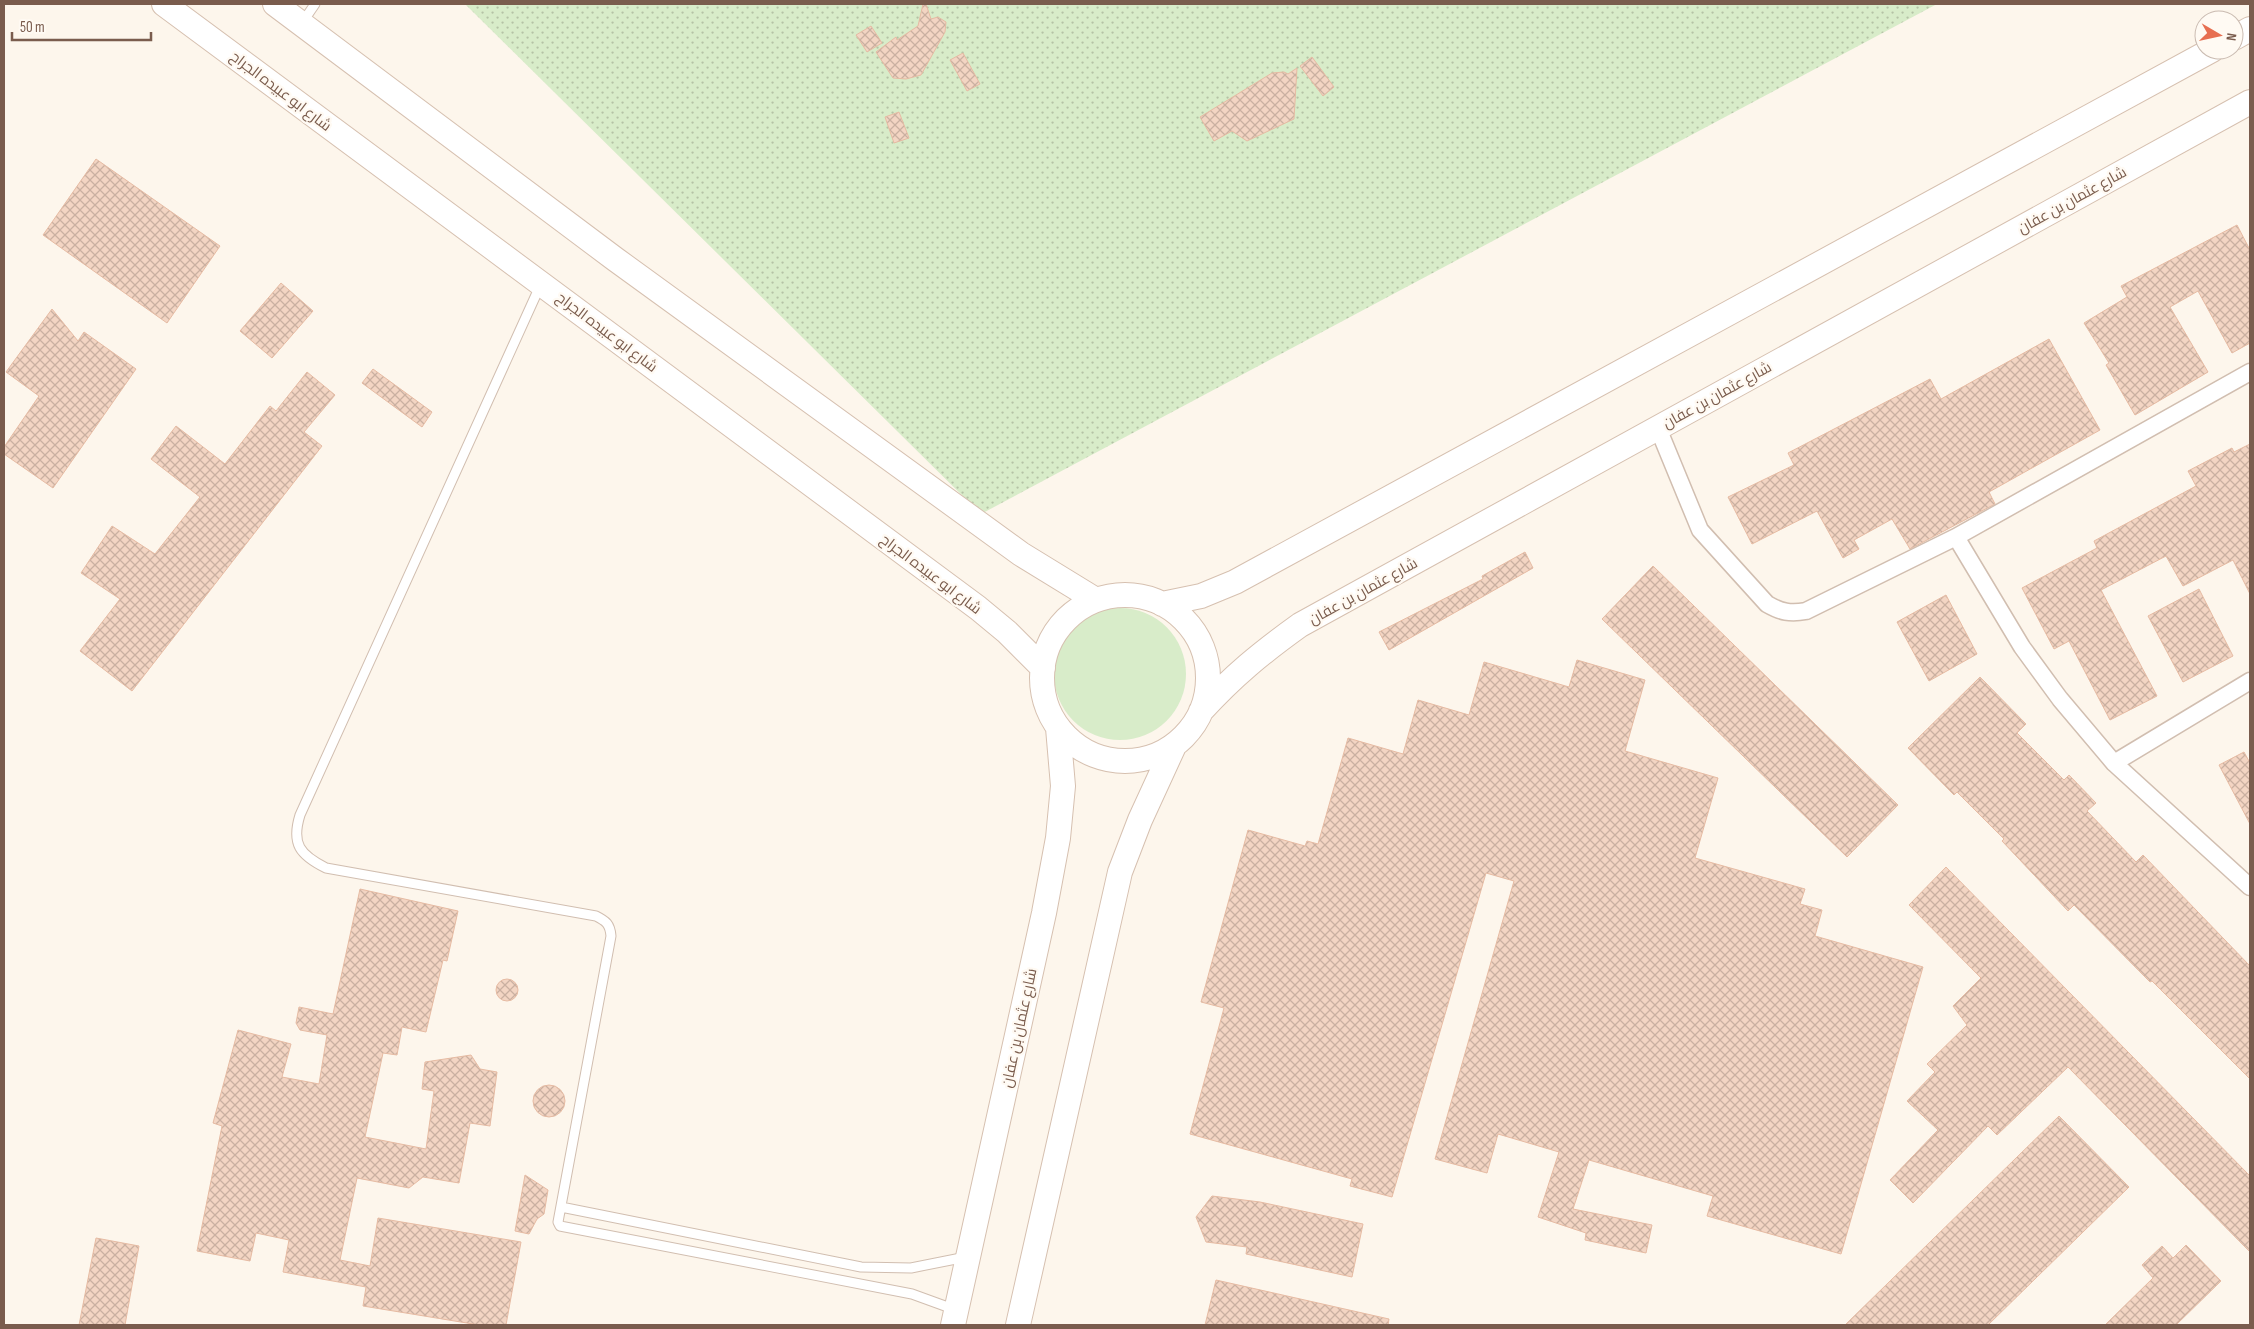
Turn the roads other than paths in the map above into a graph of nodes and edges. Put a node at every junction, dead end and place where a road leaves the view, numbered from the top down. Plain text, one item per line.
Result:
1 (164, 4) edge
2 (275, 4) edge
3 (315, 4) edge
4 (301, 24) junction
5 (2194, 60) edge
6 (2250, 102) edge
7 (542, 283) junction
8 (2250, 372) edge
9 (1658, 428) junction
10 (1956, 536) junction
11 (1096, 600) junction
12 (1162, 604) junction
13 (1043, 668) junction
14 (2250, 681) edge
15 (1202, 712) junction
16 (1058, 728) junction
17 (1174, 746) junction
18 (2114, 762) junction
19 (2250, 887) edge
20 (561, 1207) junction
21 (969, 1256) junction
22 (954, 1318) edge
23 (1018, 1325) edge

1 - 7 main road, شارع ابو عبيده الجراح
2 - 4 main road
3 - 4 lane
4 - 11 main road
5 - 12 main road
6 - 9 main road, شارع عثمان بن عفان
7 - 13 main road, شارع ابو عبيده الجراح
7 - 20 lane
8 - 10 street
9 - 10 street
9 - 15 main road, شارع عثمان بن عفان
10 - 18 street
11 - 12 main road
11 - 13 main road
12 - 15 main road
13 - 16 main road
14 - 18 street
15 - 17 main road
16 - 17 main road
16 - 21 main road, شارع عثمان بن عفان
17 - 23 main road
18 - 19 street
20 - 21 lane
20 - 22 lane
21 - 22 main road, شارع عثمان بن عفان

